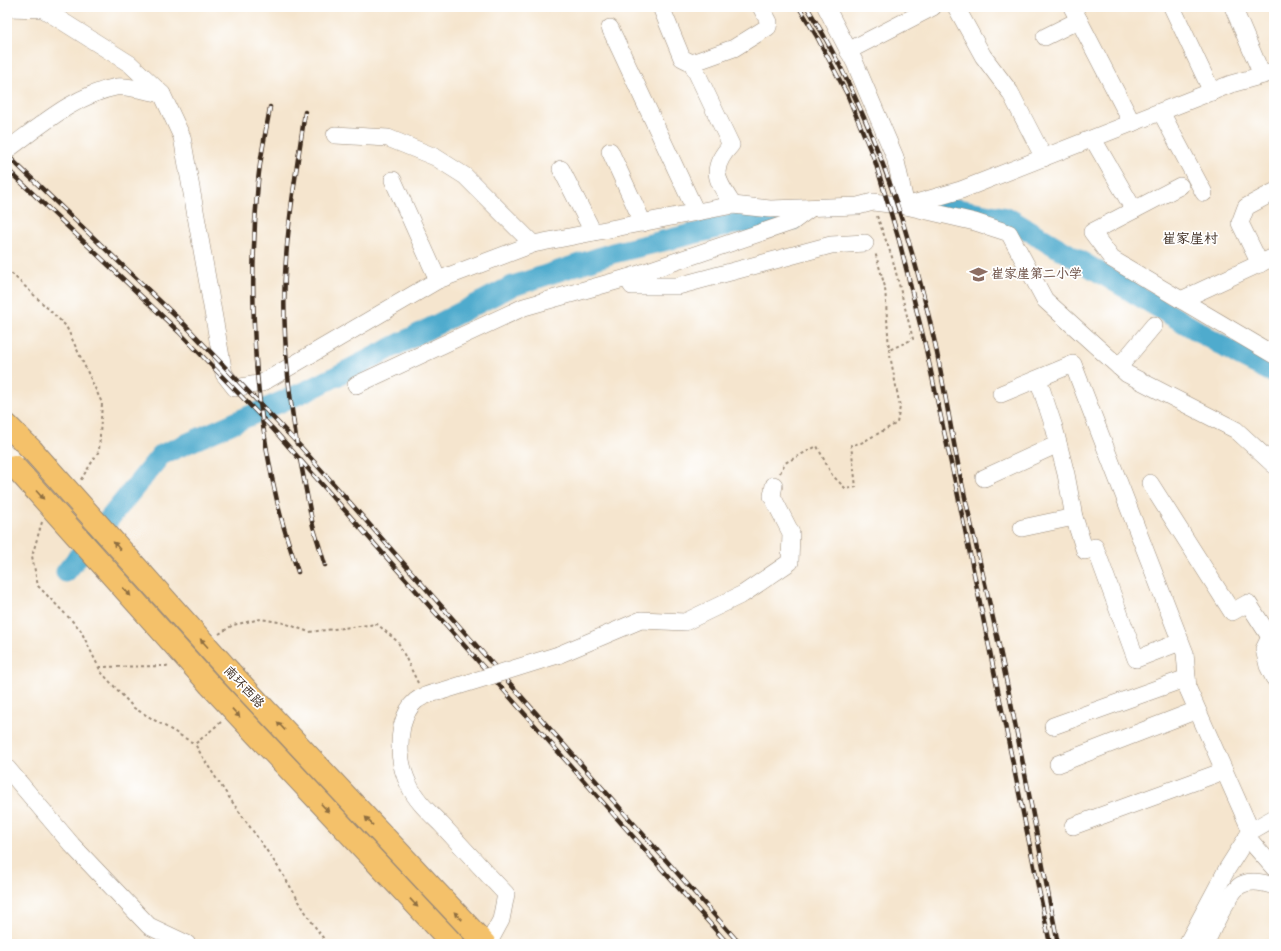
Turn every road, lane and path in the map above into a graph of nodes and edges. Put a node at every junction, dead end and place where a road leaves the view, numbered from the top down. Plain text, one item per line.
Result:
1 (761, 7) edge
2 (826, 7) edge
3 (933, 7) edge
4 (956, 7) edge
5 (1172, 7) edge
6 (1233, 7) edge
7 (7, 8) edge
8 (663, 8) edge
9 (1075, 14) edge
10 (610, 28) dead end
11 (1045, 37) dead end
12 (848, 51) junction
13 (692, 63) junction
14 (1268, 74) edge
15 (1212, 92) junction
16 (162, 94) junction
17 (1161, 112) junction
18 (1132, 123) junction
19 (335, 135) dead end
20 (1093, 139) junction
21 (7, 150) edge
22 (610, 151) dead end
23 (1044, 158) junction
24 (561, 169) dead end
25 (393, 180) dead end
26 (1180, 186) dead end
27 (1274, 192) edge
28 (1204, 193) dead end
29 (873, 202) junction
30 (733, 205) junction
31 (906, 206) junction
32 (811, 208) junction
33 (1134, 210) junction
34 (696, 212) junction
35 (644, 223) junction
36 (593, 232) junction
37 (865, 243) joint
38 (533, 244) junction
39 (1267, 261) edge
40 (627, 278) junction
41 (438, 280) junction
42 (1181, 300) junction
43 (1154, 325) dead end
44 (889, 350) junction
45 (1273, 353) edge
46 (1119, 367) junction
47 (1038, 379) junction
48 (356, 385) dead end
49 (1001, 394) dead end
50 (7, 425) edge
51 (1058, 444) junction
52 (11, 463) edge
53 (1274, 465) edge
54 (984, 478) dead end
55 (1150, 483) dead end
56 (774, 485) joint
57 (1074, 517) junction
58 (1022, 528) dead end
59 (213, 637) dead end
60 (1272, 637) edge
61 (1180, 642) junction
62 (173, 662) dead end
63 (99, 667) dead end
64 (1187, 678) junction
65 (1274, 678) edge
66 (424, 695) junction
67 (1197, 710) junction
68 (234, 711) junction
69 (1053, 726) dead end
70 (1058, 764) dead end
71 (7, 768) edge
72 (1224, 771) junction
73 (1274, 818) edge
74 (1073, 826) dead end
75 (1249, 834) junction
76 (1274, 868) edge
77 (1274, 886) edge
78 (187, 944) edge
79 (328, 944) edge
80 (453, 944) edge
81 (487, 944) edge
82 (1187, 944) edge
83 (1205, 944) edge

1 - 13 street
2 - 12 street
3 - 12 street
4 - 23 street
5 - 15 street
6 - 14 street
7 - 16 street
8 - 13 street
9 - 11 street
9 - 18 street
10 - 34 street
12 - 31 street
13 - 30 street
14 - 15 street
15 - 17 street
16 - 21 street
16 - 41 street
17 - 18 street
17 - 28 street
18 - 20 street
19 - 38 street
20 - 23 street
20 - 33 street
22 - 35 street
23 - 31 street
24 - 36 street
25 - 41 street
26 - 33 street
27 - 39 street
29 - 31 street
29 - 32 street
29 - 44 path
30 - 32 street
30 - 34 street
31 - 46 street
32 - 40 street
33 - 42 street
34 - 35 street
35 - 36 street
36 - 38 street
37 - 40 street
37 - 44 path
38 - 41 street
39 - 42 street
40 - 48 street
42 - 45 street
43 - 46 street
44 - 56 path
46 - 53 street
47 - 49 street
47 - 51 street
47 - 61 street
81 -> 50 highway, 南环西路, bridge
51 - 54 street
51 - 57 street
52 -> 68 highway, 南环西路, bridge
55 - 60 street
56 - 66 street, bridge
57 - 58 street
57 - 61 street
59 - 66 path
60 - 65 street
61 - 64 street
62 - 63 path
64 - 67 street
64 - 69 street
66 - 81 street
67 - 70 street
67 - 72 street
68 - 79 path
68 -> 80 highway, 南环西路
71 - 78 street
72 - 74 street
72 - 75 street
73 - 75 street
75 - 76 street
75 - 82 street
77 - 83 street

